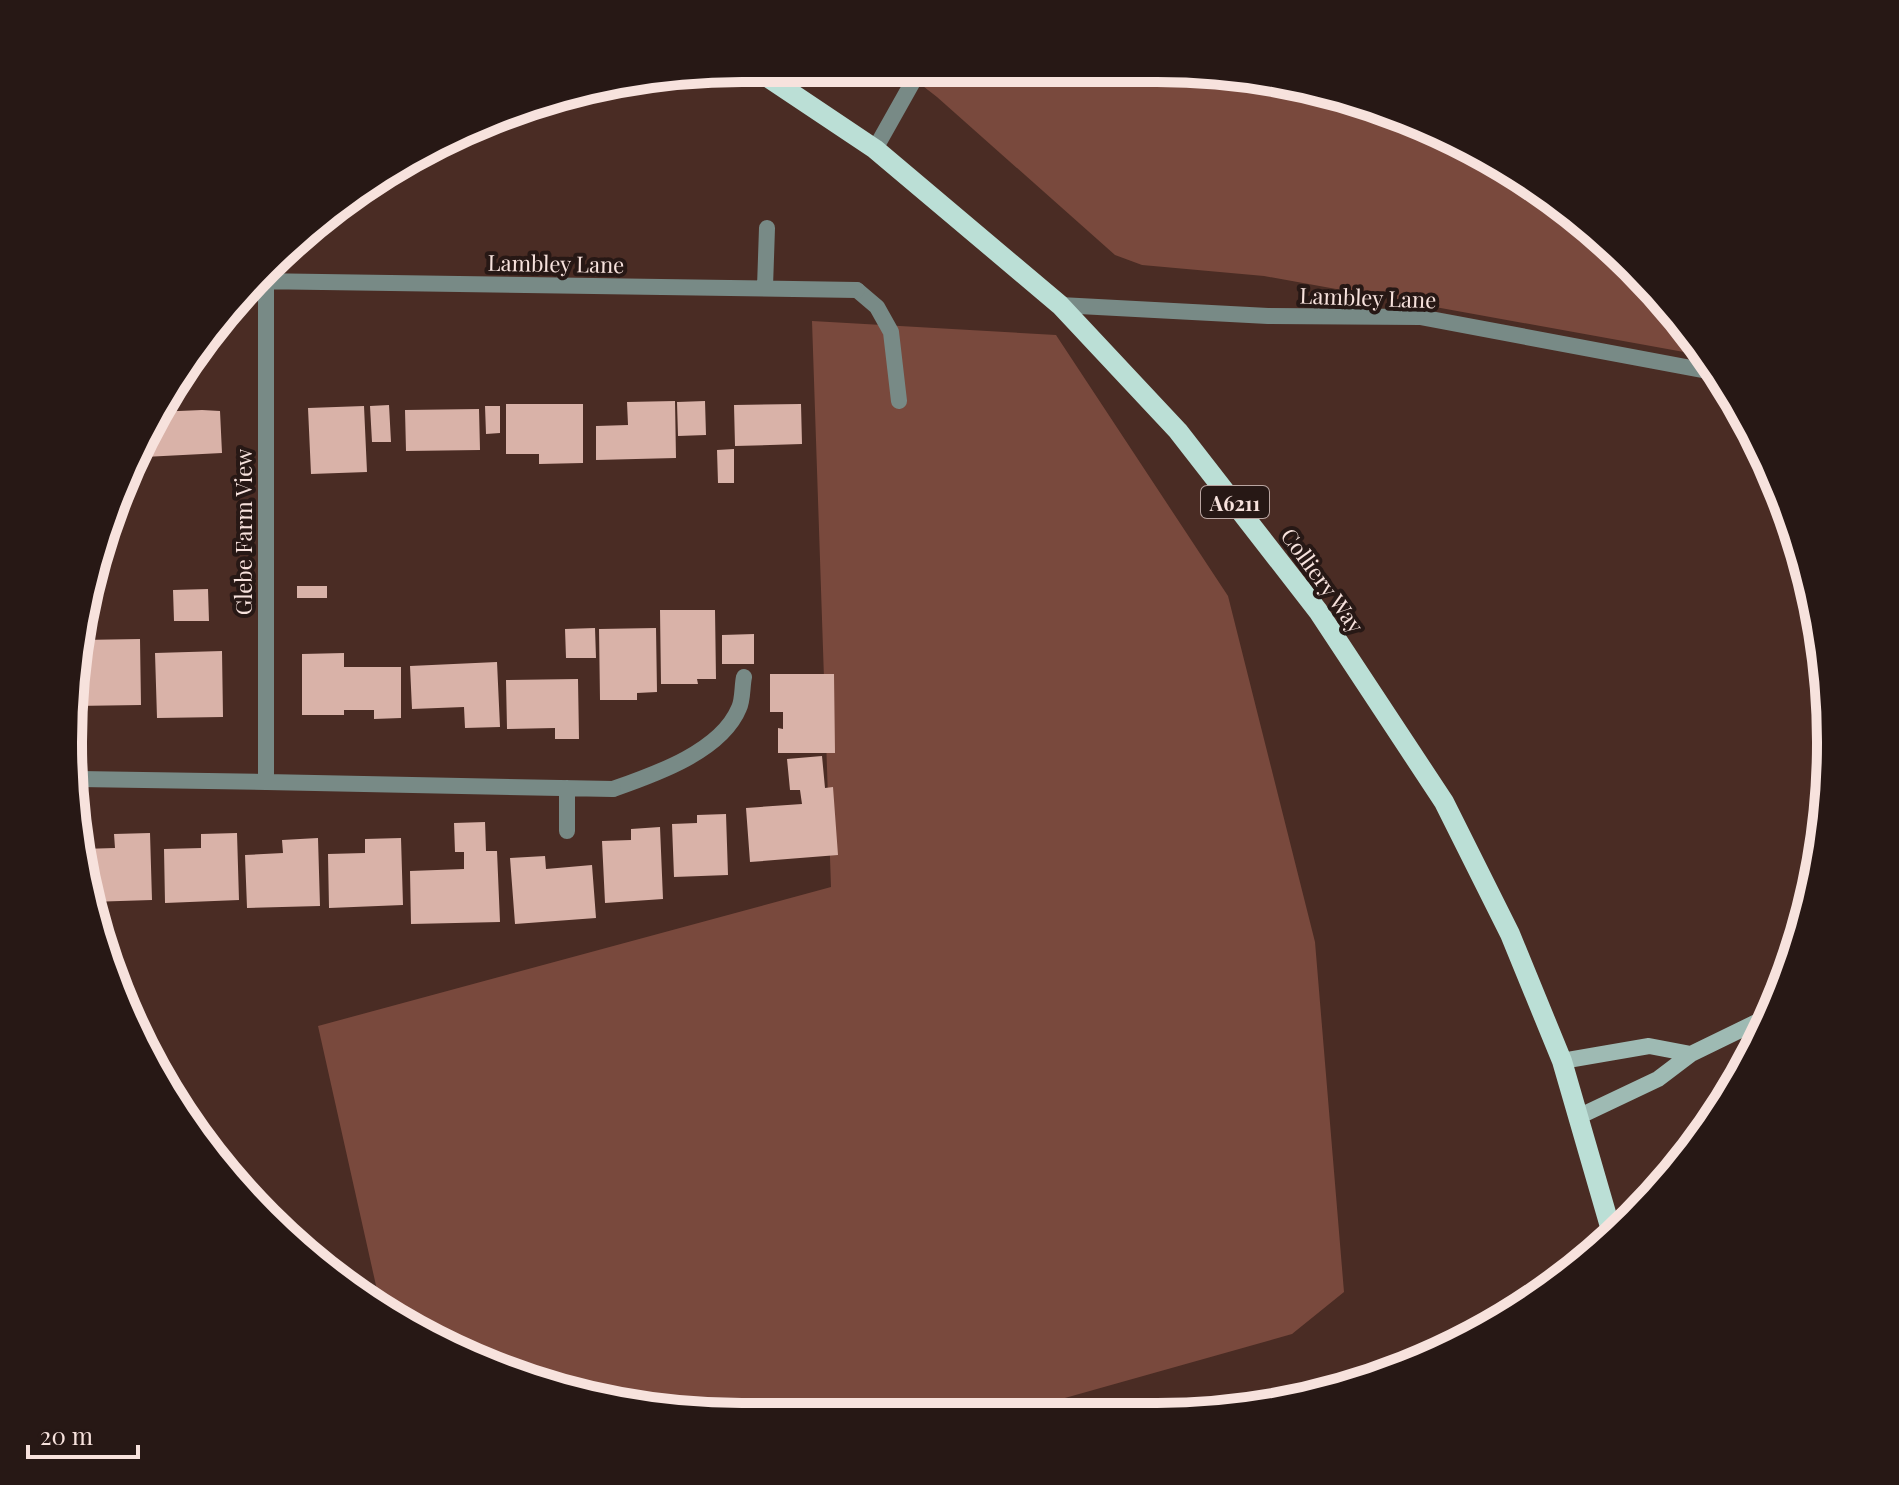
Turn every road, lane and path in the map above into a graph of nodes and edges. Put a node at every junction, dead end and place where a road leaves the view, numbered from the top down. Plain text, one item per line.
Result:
1 (775, 82) edge
2 (913, 82) edge
3 (875, 149) junction
4 (767, 228) dead end
5 (269, 281) edge
6 (765, 287) junction
7 (260, 291) edge
8 (1060, 305) junction
9 (1702, 370) edge
10 (899, 401) dead end
11 (744, 677) dead end
12 (83, 779) edge
13 (266, 782) junction
14 (567, 788) junction
15 (567, 831) dead end
16 (1754, 1023) edge
17 (1691, 1054) junction
18 (1562, 1061) junction
19 (1580, 1116) junction
20 (1609, 1223) edge

1 - 3 main road, Colliery Way / A6211
2 - 3 street
3 - 8 main road, Colliery Way / A6211
4 - 6 street
5 - 6 street, Lambley Lane
6 - 10 street, Lambley Lane
7 - 13 street, Glebe Farm View
8 - 9 street, Lambley Lane
8 - 18 main road, Colliery Way / A6211
11 - 14 street
12 - 13 street
13 - 14 street
14 - 15 street
16 - 17 street
17 - 18 street
17 - 19 street
18 - 19 main road, Colliery Way / A6211
19 - 20 main road, Colliery Way / A6211

